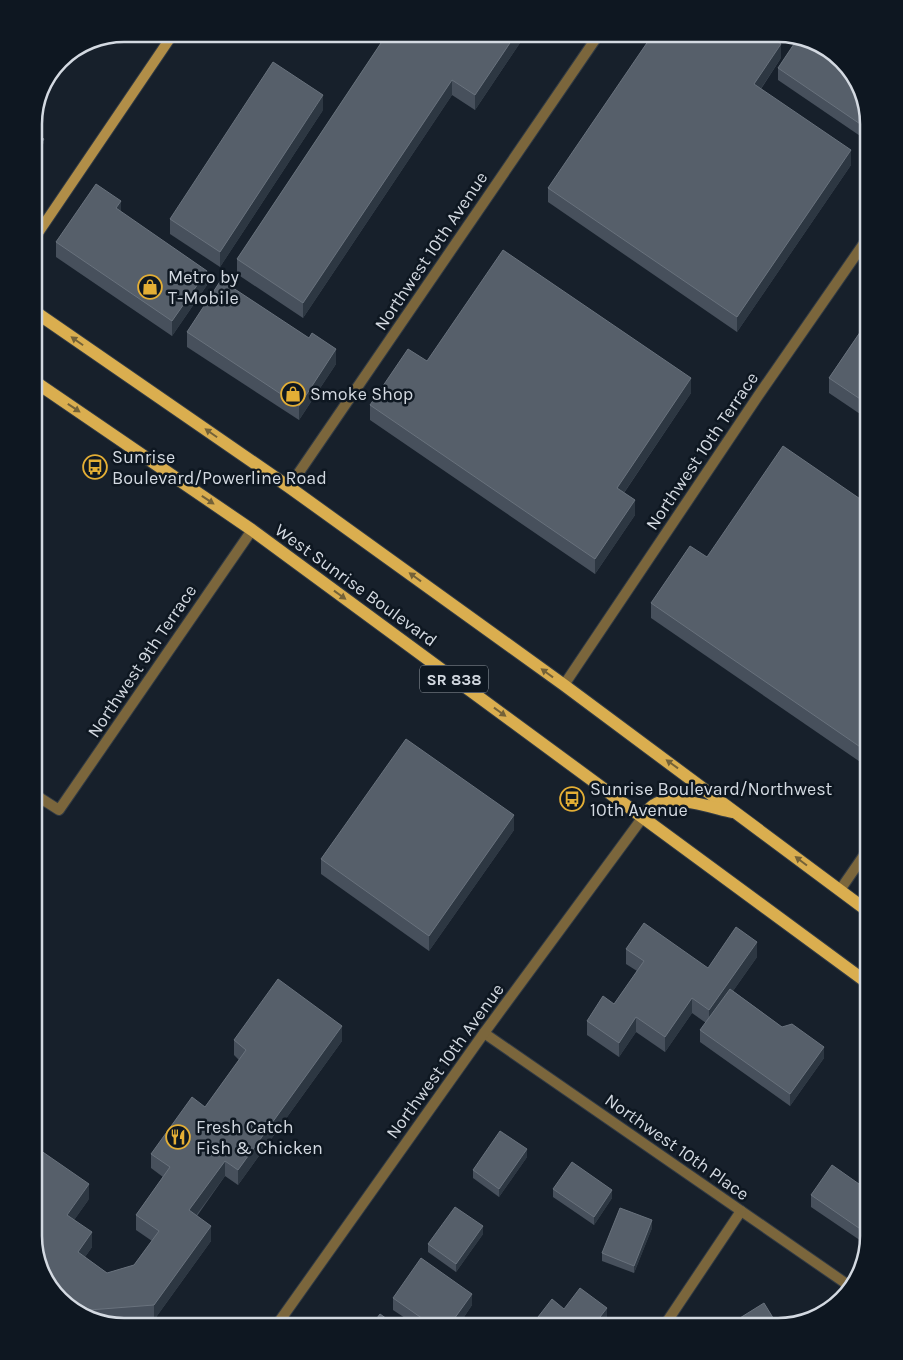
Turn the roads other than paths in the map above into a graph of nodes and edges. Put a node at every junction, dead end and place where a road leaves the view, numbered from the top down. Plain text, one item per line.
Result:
1 (168, 42) edge
2 (593, 43) edge
3 (43, 226) edge
4 (861, 248) edge
5 (43, 317) edge
6 (43, 387) edge
7 (289, 487) junction
8 (252, 530) junction
9 (564, 685) junction
10 (42, 799) edge
11 (739, 814) junction
12 (642, 816) junction
13 (861, 860) edge
14 (840, 890) junction
15 (861, 906) edge
16 (861, 978) edge
17 (484, 1033) junction
18 (741, 1212) junction
19 (845, 1283) edge
20 (282, 1317) edge
21 (670, 1318) edge

1 - 3 main road
2 - 7 street, Northwest 10th Avenue
4 - 9 street, Northwest 10th Terrace
7 -> 5 main road
6 -> 8 main road, West Sunrise Boulevard / SR 838
9 -> 7 main road
8 - 10 street, Northwest 9th Terrace
8 -> 12 main road, West Sunrise Boulevard / SR 838
11 -> 9 main road
11 - 12 main road
14 -> 11 main road
12 - 16 main road, West Sunrise Boulevard / SR 838
12 - 17 street, Northwest 10th Avenue
13 - 14 street
14 - 15 main road
17 - 18 street, Northwest 10th Place
17 - 20 street, Northwest 10th Avenue
18 - 19 street, Northwest 10th Place
18 - 21 street

